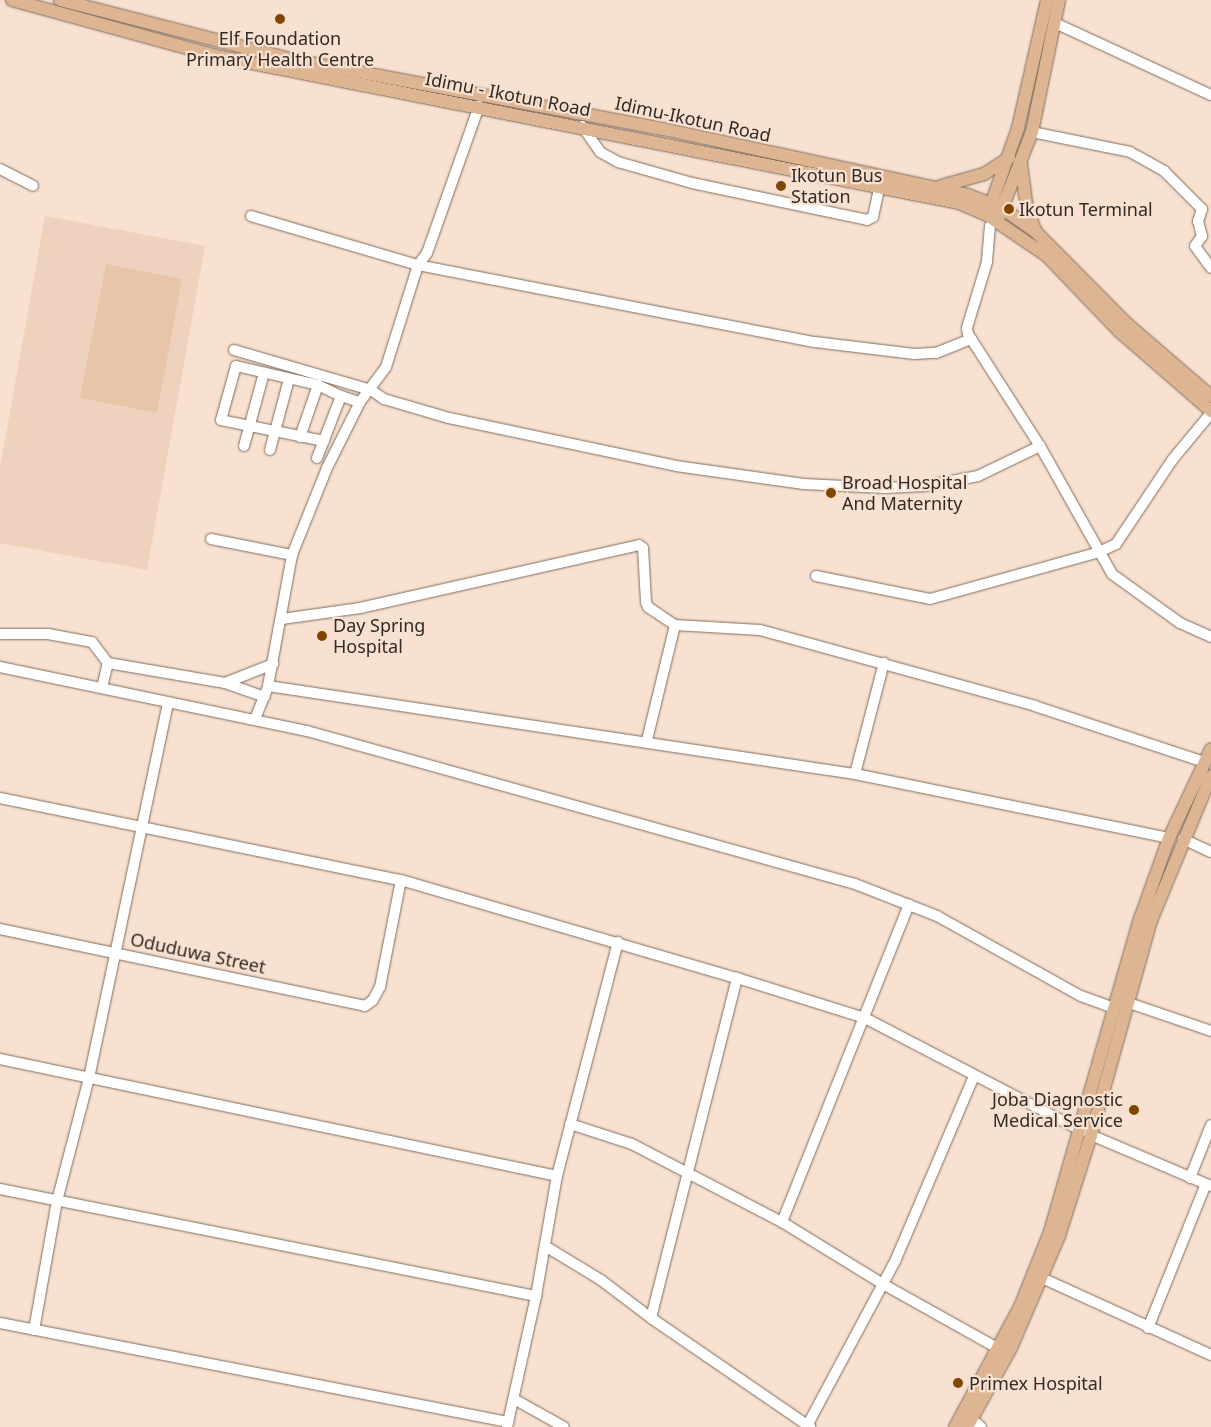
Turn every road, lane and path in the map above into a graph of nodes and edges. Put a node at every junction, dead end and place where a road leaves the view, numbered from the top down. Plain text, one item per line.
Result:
1 (12, 0) edge
2 (60, 0) edge
3 (1047, 0) edge
4 (1059, 0) edge
5 (73, 7) edge
6 (1055, 24) junction
7 (448, 95) junction
8 (1211, 95) edge
9 (479, 106) junction
10 (582, 126) junction
11 (1032, 132) junction
12 (1014, 160) junction
13 (0, 169) edge
14 (33, 186) dead end
15 (936, 187) junction
16 (879, 188) junction
17 (993, 215) junction
18 (251, 216) dead end
19 (1036, 232) junction
20 (1206, 238) edge
21 (418, 265) junction
22 (1211, 268) edge
23 (971, 339) junction
24 (234, 350) dead end
25 (264, 373) junction
26 (289, 379) junction
27 (318, 386) junction
28 (371, 390) junction
29 (341, 396) junction
30 (1211, 396) edge
31 (360, 402) junction
32 (1211, 412) edge
33 (250, 426) junction
34 (276, 431) junction
35 (300, 436) junction
36 (324, 442) junction
37 (244, 446) dead end
38 (1040, 446) junction
39 (270, 450) dead end
40 (317, 458) dead end
41 (211, 539) dead end
42 (1099, 552) junction
43 (292, 555) junction
44 (816, 576) dead end
45 (282, 619) junction
46 (675, 625) junction
47 (0, 634) edge
48 (1211, 637) edge
49 (884, 663) junction
50 (108, 664) junction
51 (273, 664) junction
52 (0, 667) edge
53 (225, 682) junction
54 (268, 686) junction
55 (102, 688) junction
56 (265, 697) junction
57 (168, 702) junction
58 (255, 719) junction
59 (647, 740) junction
60 (1211, 749) edge
61 (1204, 762) junction
62 (855, 774) junction
63 (1211, 776) edge
64 (0, 798) edge
65 (142, 825) junction
66 (1169, 838) junction
67 (1183, 839) junction
68 (1211, 852) edge
69 (401, 880) junction
70 (909, 904) junction
71 (0, 930) edge
72 (618, 942) junction
73 (115, 952) junction
74 (737, 978) junction
75 (1126, 1002) junction
76 (1114, 1008) junction
77 (865, 1018) junction
78 (1211, 1031) edge
79 (0, 1059) edge
80 (974, 1076) junction
81 (89, 1078) junction
82 (570, 1124) junction
83 (1211, 1125) edge
84 (1087, 1133) junction
85 (686, 1171) junction
86 (557, 1176) junction
87 (1190, 1178) junction
88 (1209, 1185) edge
89 (0, 1189) edge
90 (57, 1200) junction
91 (782, 1222) junction
92 (1054, 1234) junction
93 (545, 1246) junction
94 (1042, 1278) junction
95 (881, 1283) junction
96 (536, 1296) junction
97 (651, 1318) junction
98 (0, 1323) edge
99 (1148, 1328) junction
100 (34, 1330) junction
101 (999, 1349) junction
102 (1211, 1355) edge
103 (514, 1399) junction
104 (973, 1424) edge
105 (507, 1425) edge
106 (809, 1426) edge
107 (564, 1427) edge
108 (954, 1427) edge

1 - 5 main road
2 - 5 main road, Idimu-Ikotun Road
3 - 12 main road
4 - 6 main road
5 - 7 main road, Idimu-Ikotun Road
6 - 8 street
6 - 11 main road
7 - 9 main road, Idimu - Ikotun Road
7 - 15 main road, Idimu-Ikotun Road
9 - 10 main road, Idimu - Ikotun Road
9 - 21 street
10 - 16 main road, Idimu - Ikotun Road
10 - 16 street
11 - 12 main road
11 - 20 street
12 - 15 main road
12 - 17 main road
12 - 19 main road
13 - 14 street
15 - 17 main road, Idimu-Ikotun Road
16 - 17 main road, Idimu - Ikotun Road
17 - 19 main road
17 - 23 street
17 - 32 main road
18 - 21 street
19 - 30 main road
20 - 22 street
21 - 23 street
21 - 28 street
23 - 38 street
24 - 28 street
25 - 26 street
25 - 33 street
25 - 33 street
26 - 27 street
26 - 34 street
27 - 29 street
27 - 35 street
28 - 31 street
28 - 38 street
29 - 31 street
29 - 36 street
31 - 43 street
32 - 42 street
33 - 34 street
33 - 37 street
34 - 35 street
34 - 39 street
35 - 36 street
36 - 40 street
38 - 42 street
41 - 43 street
42 - 44 street
42 - 48 street
43 - 45 street
45 - 46 street
45 - 51 street
46 - 49 street
46 - 59 street
47 - 50 street
49 - 61 street
49 - 62 street
50 - 53 street
50 - 55 street
51 - 53 street
51 - 54 street
52 - 55 street
53 - 56 street
54 - 56 street
54 - 59 street
55 - 57 street
56 - 58 street
57 - 58 street
57 - 65 street
58 - 70 street
59 - 62 street
60 - 61 main road
61 - 66 main road
62 - 66 street
63 - 67 main road
64 - 65 street
65 - 69 street
65 - 73 street
66 - 76 main road
67 - 68 street
67 - 75 main road
69 - 72 street
69 - 73 street, Oduduwa Street
70 - 76 street
70 - 77 street
71 - 73 street, Oduduwa Street
72 - 74 street
72 - 82 street
73 - 81 street
74 - 77 street
74 - 85 street
75 - 78 street
75 - 84 main road
76 - 84 main road
77 - 80 street
77 - 91 street
79 - 81 street
80 - 84 street
80 - 95 street
81 - 86 street
81 - 90 street
82 - 85 street
82 - 86 street
83 - 87 street
84 - 87 street
84 - 92 main road
85 - 91 street
85 - 97 street
86 - 93 street
87 - 88 street
88 - 99 street
89 - 90 street
90 - 96 street
90 - 100 street
91 - 95 street
92 - 94 main road
92 - 101 main road
93 - 96 street
93 - 97 street
94 - 99 street
94 - 104 main road
95 - 101 street
95 - 106 street
96 - 103 street
97 - 106 street
98 - 100 street
99 - 102 street
100 - 105 street
101 - 108 main road
103 - 105 street
103 - 107 street

